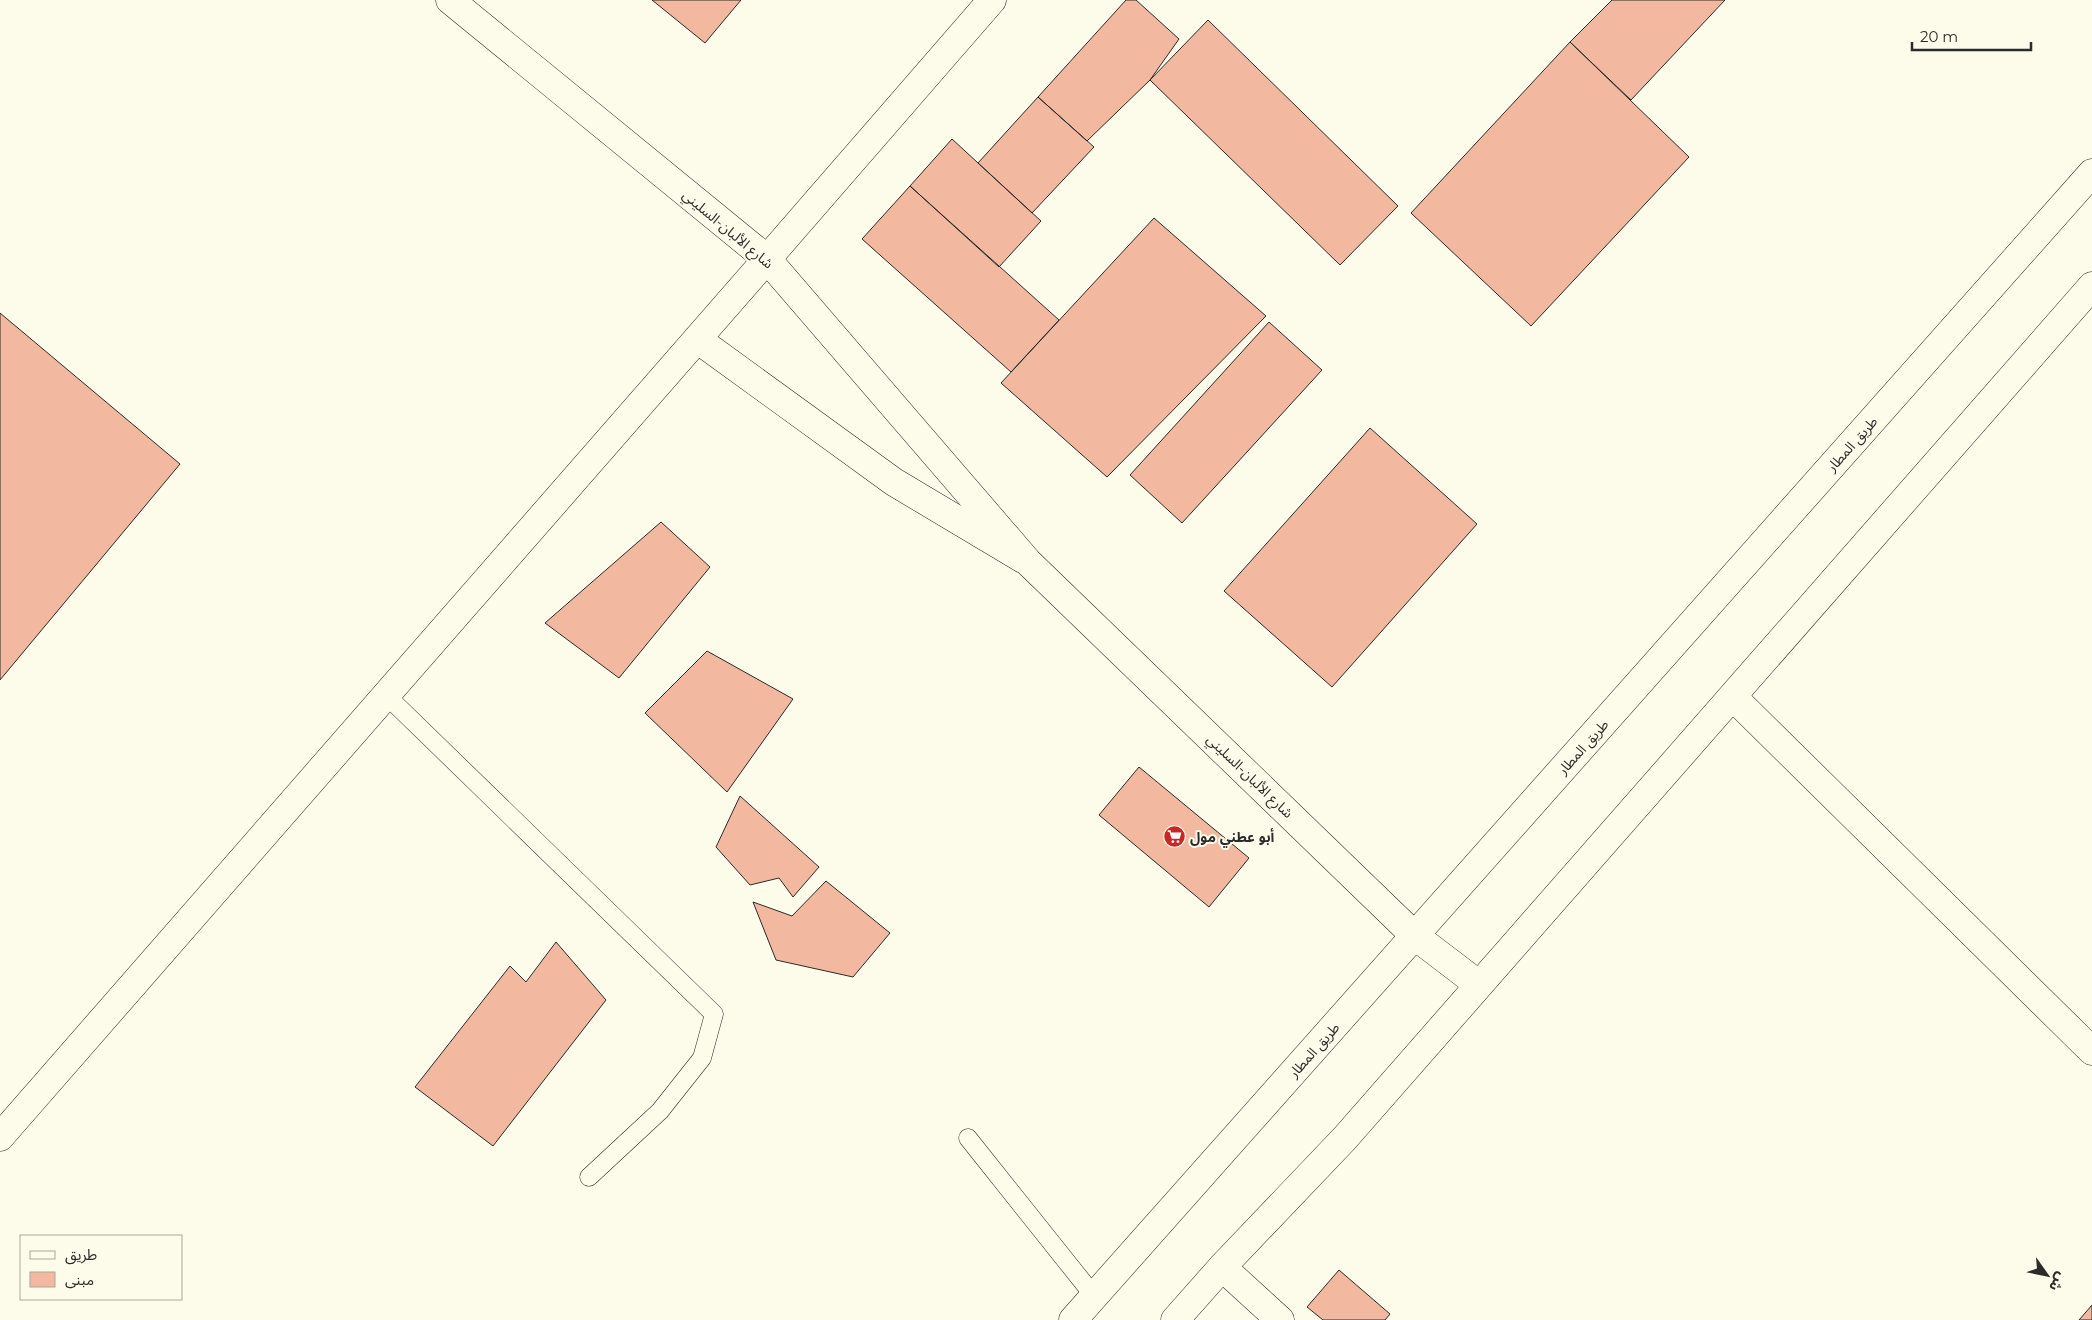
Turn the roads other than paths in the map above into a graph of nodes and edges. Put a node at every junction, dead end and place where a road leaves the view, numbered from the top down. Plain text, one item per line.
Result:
1 (450, 0) edge
2 (992, 0) edge
3 (2092, 173) edge
4 (767, 259) junction
5 (2092, 286) edge
6 (697, 339) junction
7 (1028, 562) junction
8 (386, 694) junction
9 (1733, 697) junction
10 (1415, 936) junction
11 (1478, 984) junction
12 (2092, 1051) edge
13 (0, 1137) edge
14 (968, 1138) dead end
15 (589, 1176) dead end
16 (1222, 1267) junction
17 (1094, 1296) junction
18 (1073, 1320) edge
19 (1175, 1320) edge
20 (1280, 1320) edge

1 - 4 main road, شارع الألبان-السليني
2 - 4 main road
3 - 10 main road, طريق المطار
4 - 6 main road
4 - 7 main road, شارع الألبان-السليني
5 - 9 main road
6 - 7 main road, شارع الألبان-السليني
6 - 8 main road
7 - 10 main road, شارع الألبان-السليني
8 - 13 main road
8 - 15 lane
9 - 11 main road
9 - 12 main road
10 - 11 main road, شارع الألبان-السليني
10 - 17 main road, طريق المطار
11 - 16 main road
14 - 17 lane
16 - 19 main road
16 - 20 main road
17 - 18 main road, طريق المطار

